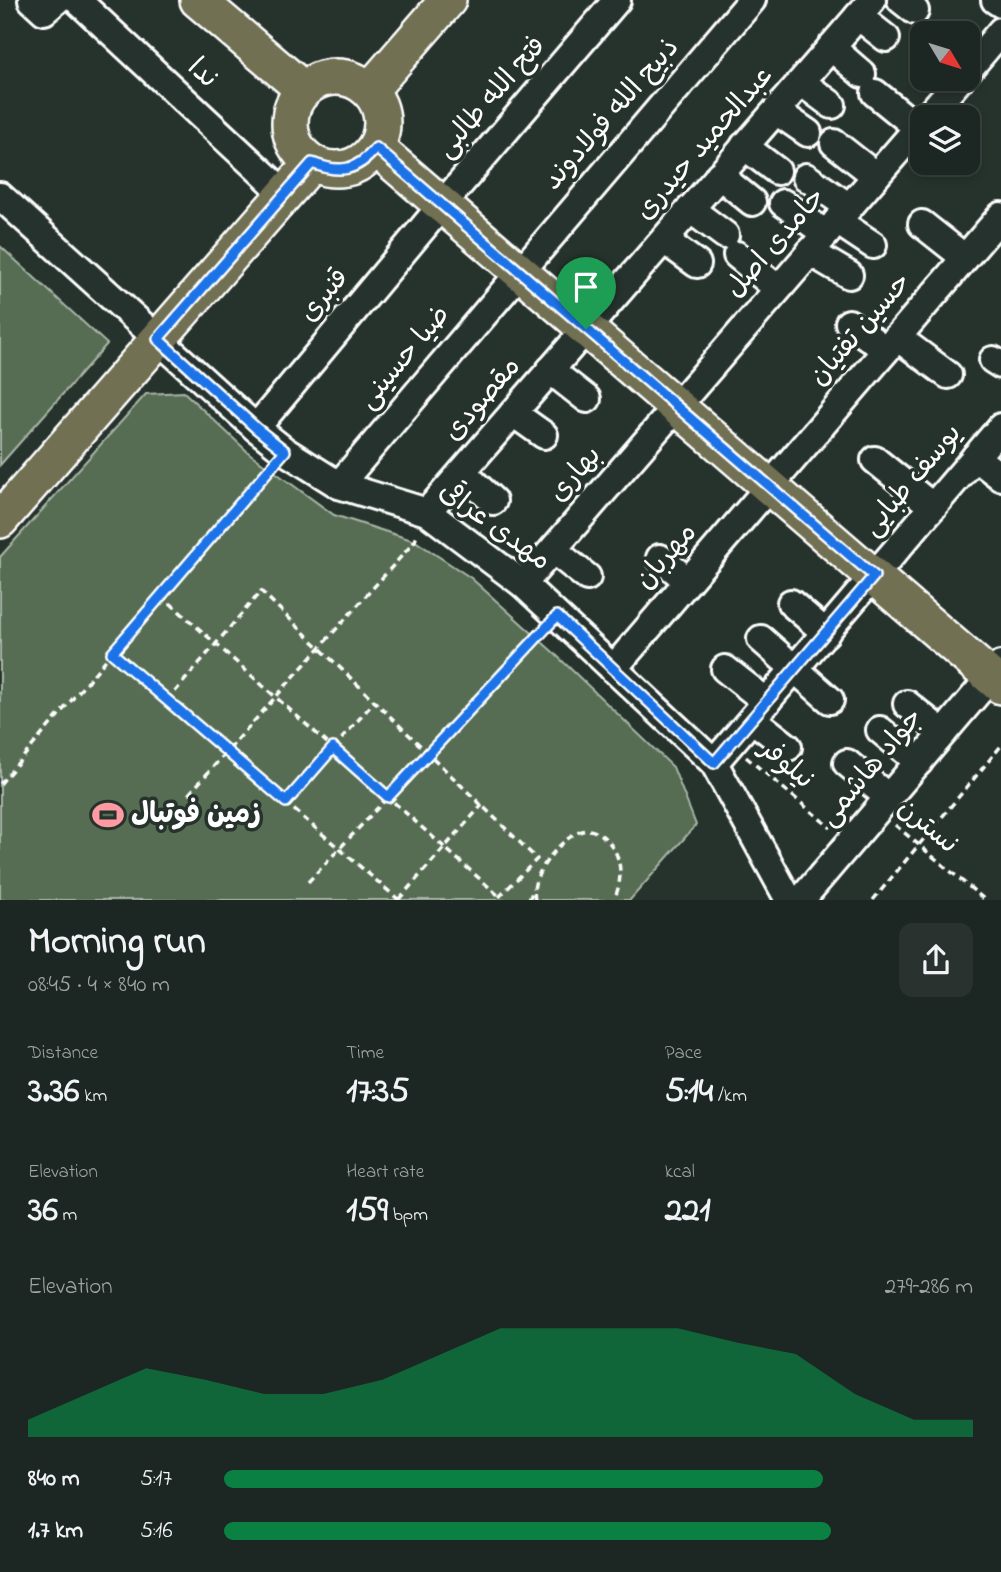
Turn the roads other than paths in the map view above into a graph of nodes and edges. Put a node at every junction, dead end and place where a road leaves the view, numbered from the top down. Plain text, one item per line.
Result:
1 (32, 0) edge
2 (57, 0) edge
3 (77, 0) edge
4 (198, 0) edge
5 (449, 0) edge
6 (617, 0) edge
7 (752, 0) edge
8 (995, 0) edge
9 (1001, 4) edge
10 (865, 8) edge
11 (1001, 31) edge
12 (886, 38) dead end
13 (831, 47) junction
14 (980, 56) edge
15 (801, 82) junction
16 (304, 90) junction
17 (370, 90) junction
18 (949, 91) edge
19 (832, 105) dead end
20 (937, 105) edge
21 (776, 111) junction
22 (910, 113) edge
23 (808, 133) dead end
24 (910, 136) edge
25 (834, 143) dead end
26 (744, 146) junction
27 (376, 148) junction
28 (312, 163) junction
29 (777, 171) dead end
30 (719, 175) junction
31 (876, 176) junction
32 (806, 177) dead end
33 (285, 194) junction
34 (0, 196) edge
35 (752, 202) dead end
36 (783, 203) dead end
37 (442, 205) junction
38 (690, 209) junction
39 (922, 224) dead end
40 (831, 228) junction
41 (997, 229) edge
42 (664, 240) junction
43 (873, 245) dead end
44 (965, 258) junction
45 (697, 264) dead end
46 (520, 271) junction
47 (849, 275) dead end
48 (778, 289) junction
49 (849, 323) dead end
50 (586, 329) junction
51 (158, 339) junction
52 (891, 344) junction
53 (550, 370) junction
54 (948, 375) dead end
55 (587, 399) dead end
56 (677, 407) junction
57 (513, 413) junction
58 (1001, 427) edge
59 (256, 428) junction
60 (544, 435) dead end
61 (975, 457) junction
62 (875, 460) dead end
63 (462, 472) junction
64 (1001, 477) edge
65 (339, 485) junction
66 (769, 486) junction
67 (493, 500) dead end
68 (933, 507) junction
69 (427, 512) junction
70 (0, 520) edge
71 (553, 550) junction
72 (660, 558) dead end
73 (874, 576) junction
74 (587, 577) dead end
75 (688, 581) junction
76 (523, 584) junction
77 (791, 603) dead end
78 (825, 633) junction
79 (761, 639) dead end
80 (613, 669) junction
81 (725, 669) dead end
82 (794, 670) junction
83 (998, 676) edge
84 (830, 700) dead end
85 (907, 704) dead end
86 (759, 710) junction
87 (880, 730) dead end
88 (943, 733) junction
89 (788, 747) dead end
90 (722, 754) junction
91 (919, 762) junction
92 (847, 763) dead end
93 (883, 804) junction
94 (789, 900) edge
95 (801, 900) edge

1 - 2 street
3 - 33 street, ندا
4 - 16 main road
5 - 17 main road
6 - 37 street, فتح الله طالبی
7 - 46 street, ذبیح الله فولادوند
8 - 9 street
10 - 12 street
10 - 13 street, عبدالحمید حیدری
11 - 14 street
13 - 15 street, عبدالحمید حیدری
13 - 22 street
15 - 19 street
15 - 21 street, عبدالحمید حیدری
16 - 17 main road
16 - 28 main road
17 - 27 main road
18 - 20 street, حامدی اصل
21 - 23 street
21 - 26 street, عبدالحمید حیدری
24 - 31 street, حامدی اصل
25 - 31 street
26 - 29 street
26 - 30 street, عبدالحمید حیدری
27 - 28 main road
27 - 37 main road
28 - 33 main road
30 - 35 street
30 - 38 street, عبدالحمید حیدری
31 - 40 street, حامدی اصل
32 - 40 street
33 - 51 main road
34 - 51 street, مهدی عراقی
36 - 40 street
37 - 46 main road
37 - 59 street, قنبری
38 - 42 street, عبدالحمید حیدری
38 - 48 street
39 - 44 street
40 - 43 street
40 - 47 street
40 - 48 street, حامدی اصل
41 - 44 street, حسین تفتیان
42 - 45 street
42 - 50 street, عبدالحمید حیدری
44 - 52 street, حسین تفتیان
46 - 50 main road
46 - 65 street, ضیا حسینی
48 - 56 street, حامدی اصل
49 - 52 street
50 - 53 street, مقصودی
50 - 56 main road
51 - 59 street, مهدی عراقی
51 - 70 main road
52 - 54 street
52 - 66 street, حسین تفتیان
53 - 55 street
53 - 57 street, مقصودی
56 - 66 main road
56 - 71 street, بهاری
57 - 60 street
57 - 63 street, مقصودی
58 - 61 street, یوسف طبایی
59 - 65 street, مهدی عراقی
61 - 64 street
61 - 68 street, یوسف طبایی
62 - 68 street
63 - 67 street
63 - 69 street, مقصودی
65 - 69 street, مهدی عراقی
66 - 73 main road
66 - 75 street, مهربان
68 - 73 street, یوسف طبایی
69 - 76 street, مهدی عراقی
71 - 74 street
71 - 76 street, بهاری
72 - 75 street
73 - 78 street, یوسف طبایی
73 - 83 main road
75 - 80 street, مهربان
76 - 80 street, مهدی عراقی
77 - 78 street
78 - 82 street, یوسف طبایی
79 - 82 street
80 - 90 street, مهدی عراقی
81 - 86 street
82 - 84 street
82 - 86 street, یوسف طبایی
83 - 88 street, جواد هاشمی
85 - 88 street
86 - 89 street
86 - 90 street, یوسف طبایی
87 - 91 street
88 - 91 street, جواد هاشمی
90 - 94 street, مهدی عراقی
91 - 93 street, جواد هاشمی
92 - 93 street
93 - 95 street, جواد هاشمی

